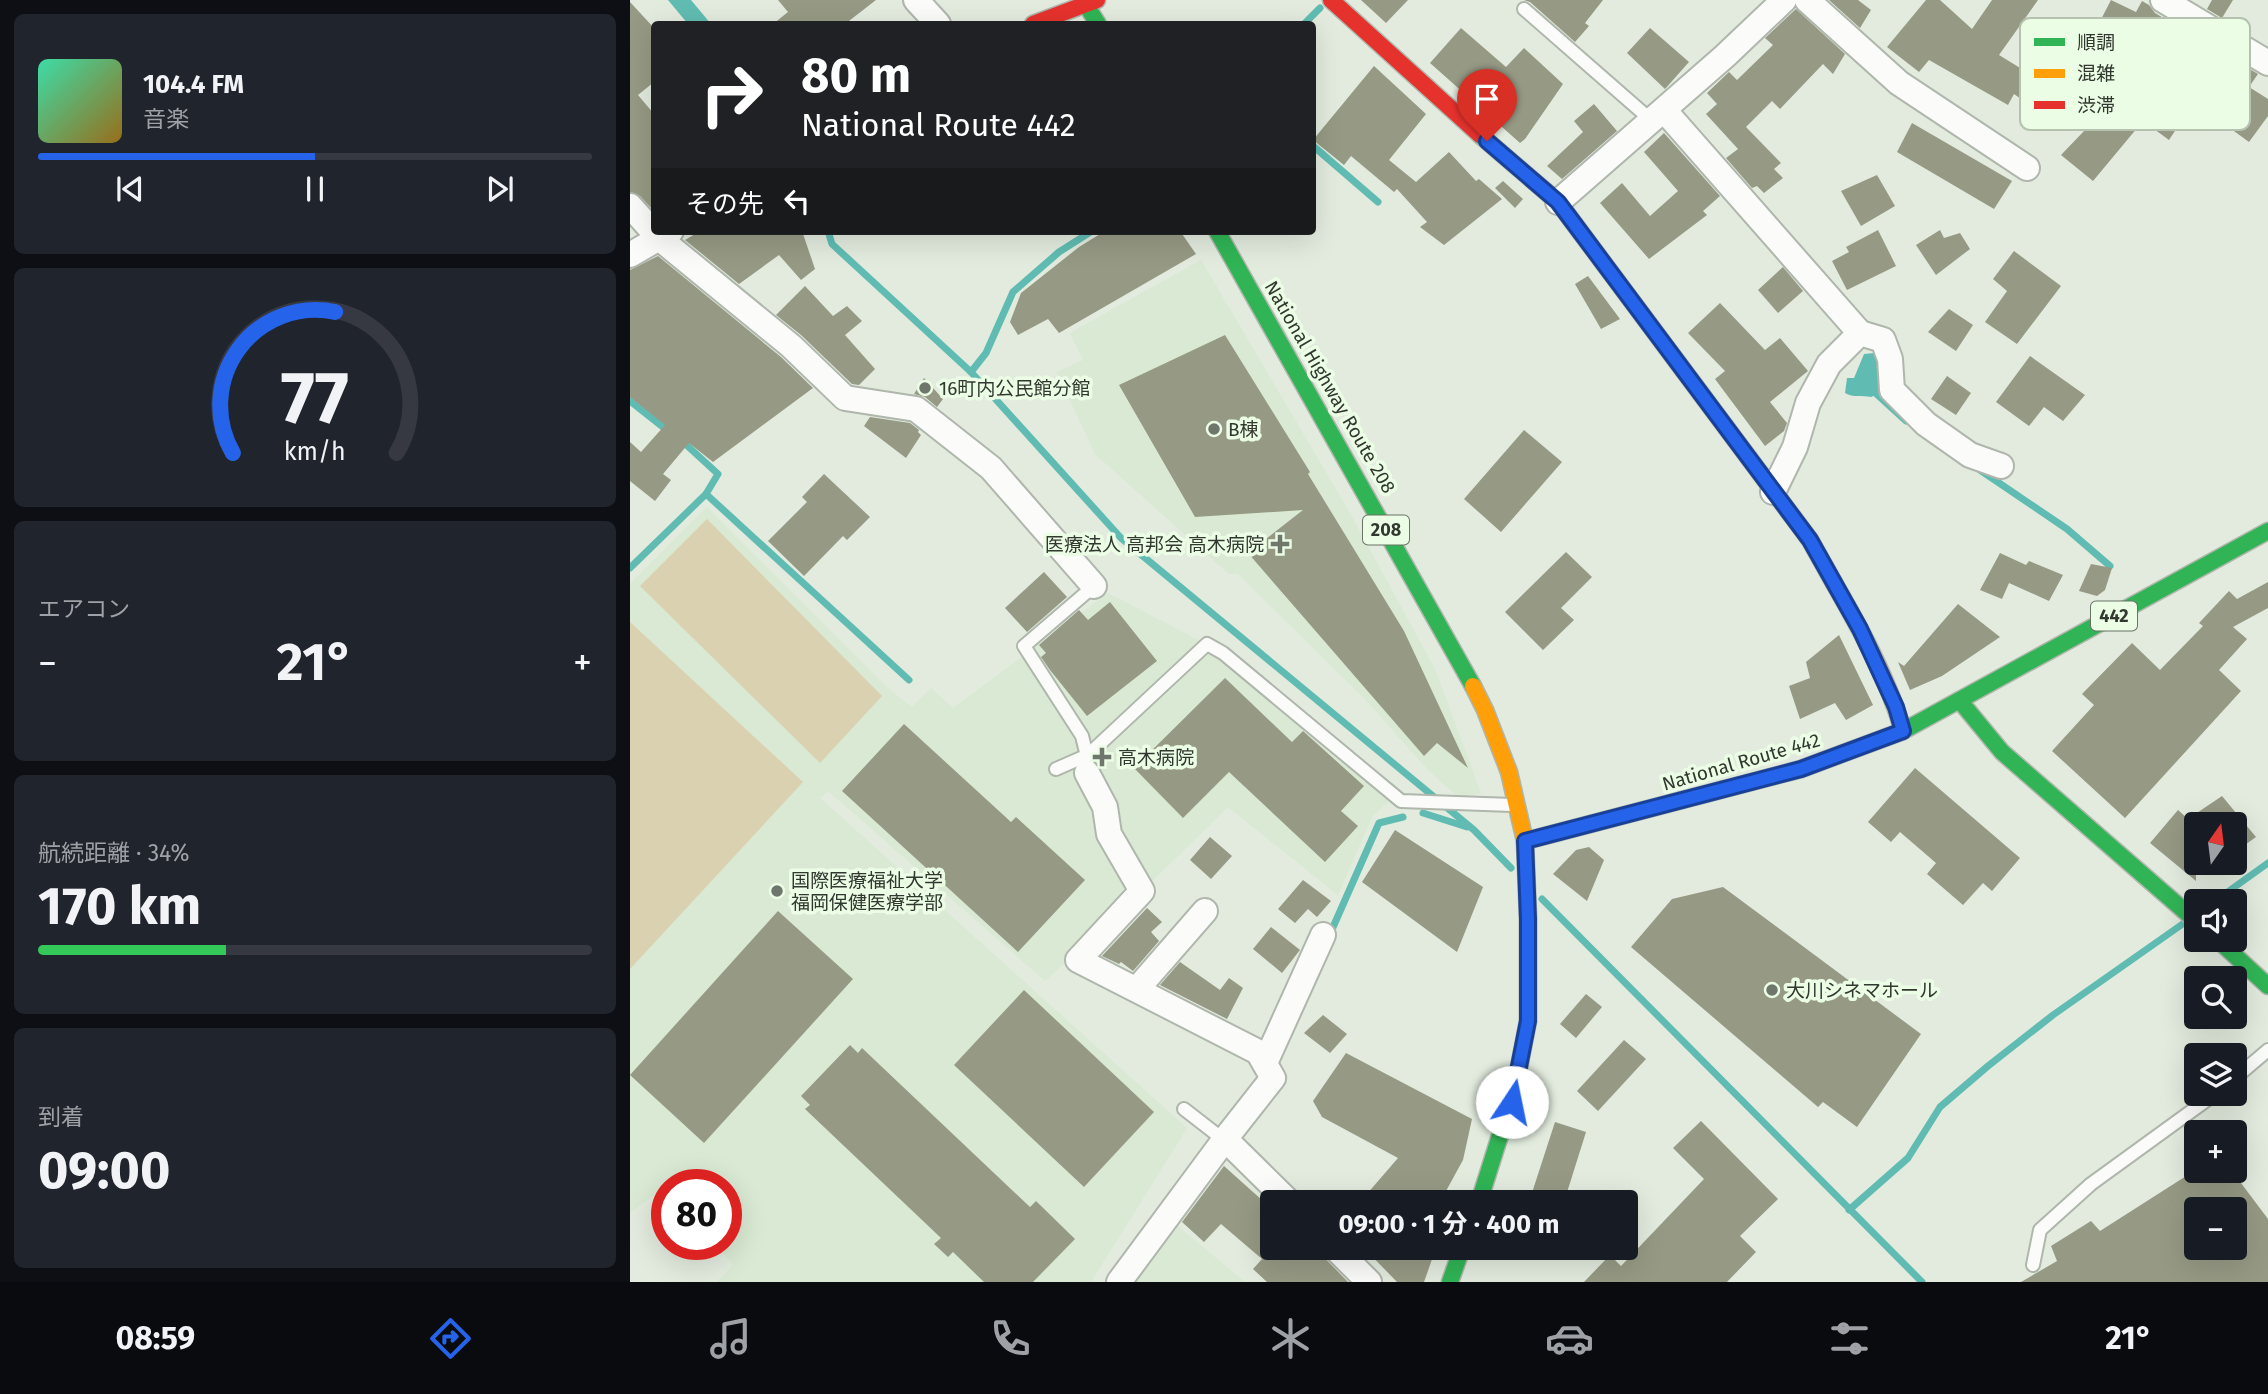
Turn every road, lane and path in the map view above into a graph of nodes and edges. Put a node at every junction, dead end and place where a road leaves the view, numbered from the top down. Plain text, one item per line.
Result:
1 (916, 0) edge
2 (1331, 0) edge
3 (1784, 0) edge
4 (1807, 0) edge
5 (2163, 0) edge
6 (1089, 2) edge
7 (1524, 9) dead end
8 (2193, 18) edge
9 (935, 21) edge
10 (1041, 21) edge
11 (1097, 21) edge
12 (2250, 52) edge
13 (2268, 63) edge
14 (1658, 115) junction
15 (2027, 168) dead end
16 (1558, 202) junction
17 (630, 206) edge
18 (651, 223) edge
19 (665, 235) edge
20 (1219, 235) edge
21 (630, 255) edge
22 (1860, 333) junction
23 (2001, 466) dead end
24 (1773, 492) junction
25 (2268, 531) edge
26 (1094, 586) joint
27 (1960, 701) junction
28 (1903, 731) junction
29 (1088, 764) junction
30 (1056, 768) dead end
31 (1516, 805) junction
32 (1526, 848) junction
33 (1205, 911) dead end
34 (2184, 911) edge
35 (1323, 935) dead end
36 (2231, 952) edge
37 (2268, 986) edge
38 (1137, 989) junction
39 (2268, 1050) edge
40 (1265, 1063) junction
41 (2247, 1067) edge
42 (2198, 1106) edge
43 (1184, 1109) dead end
44 (1222, 1138) junction
45 (1276, 1190) edge
46 (1483, 1190) edge
47 (1347, 1260) edge
48 (1458, 1260) edge
49 (2033, 1265) dead end
50 (1119, 1282) edge
51 (1369, 1282) edge
52 (1450, 1282) edge

1 - 9 street
2 - 16 main road
3 - 14 street
4 - 15 street
5 - 8 street
6 - 10 main road
6 - 11 main road
7 - 14 lane
12 - 13 street
14 - 16 street
14 - 22 street
16 - 24 main road
17 - 18 street
19 - 21 street
19 - 26 street
20 - 31 main road, National Highway Route 208 / 208
22 - 23 street
22 - 24 street
24 - 28 main road
25 - 27 main road, 442
26 - 29 lane
27 - 28 main road, National Route 442 / 442
27 - 34 main road
28 - 32 main road, National Route 442 / 442
29 - 30 lane
29 - 31 lane
29 - 38 street
31 - 32 main road, National Highway Route 208 / 208
32 - 46 main road, National Highway Route 208 / 208
33 - 38 street
35 - 40 street
36 - 37 main road
38 - 40 street
39 - 41 lane
40 - 44 street
42 - 49 lane
43 - 44 lane
44 - 45 street
44 - 50 street
47 - 51 street
48 - 52 main road

